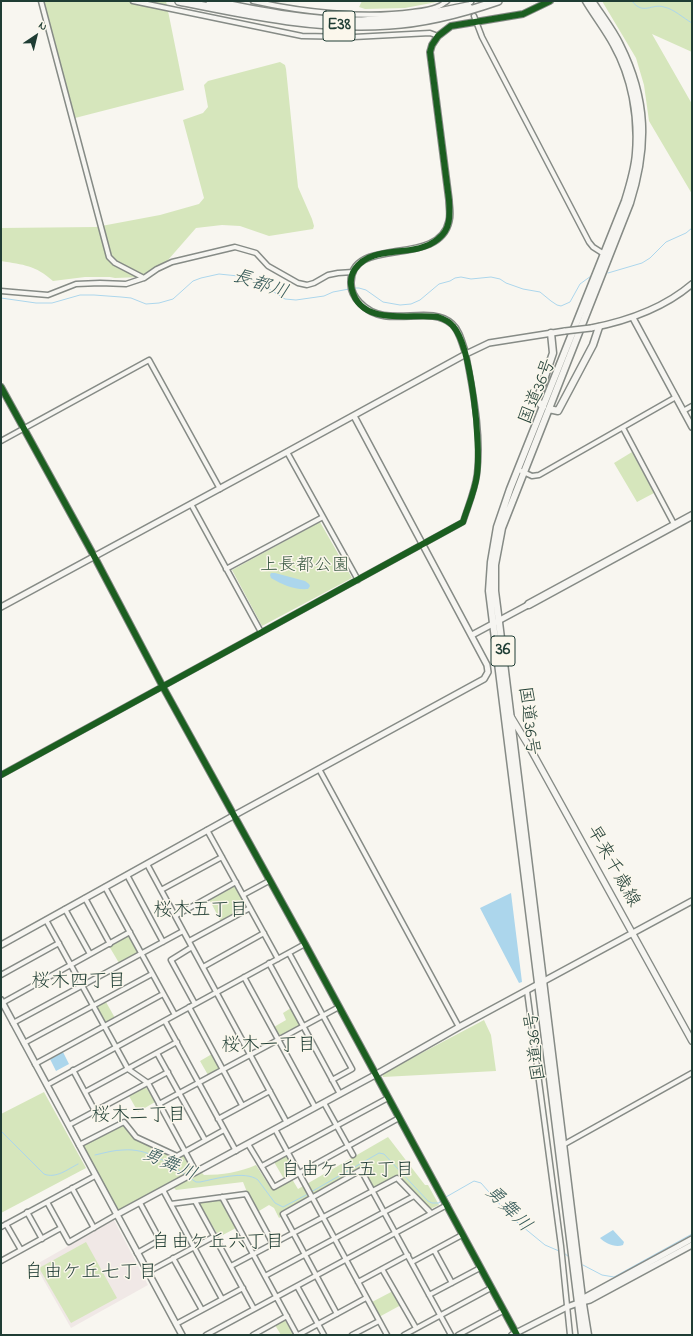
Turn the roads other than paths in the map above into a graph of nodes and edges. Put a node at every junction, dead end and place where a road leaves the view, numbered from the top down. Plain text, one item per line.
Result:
1 (40, 1) edge
2 (133, 1) edge
3 (179, 1) edge
4 (210, 1) edge
5 (253, 1) edge
6 (447, 1) edge
7 (487, 1) edge
8 (498, 1) edge
9 (550, 1) edge
10 (586, 1) edge
11 (592, 1) edge
12 (474, 19) junction
13 (438, 36) junction
14 (604, 254) junction
15 (353, 272) junction
16 (144, 278) junction
17 (692, 284) edge
18 (1, 291) edge
19 (633, 318) junction
20 (599, 327) junction
21 (551, 333) junction
22 (466, 354) junction
23 (1, 387) edge
24 (676, 397) junction
25 (692, 406) edge
26 (546, 408) junction
27 (683, 411) junction
28 (354, 416) junction
29 (692, 427) edge
30 (24, 428) junction
31 (622, 428) junction
32 (1, 441) edge
33 (287, 452) junction
34 (521, 471) junction
35 (220, 489) junction
36 (190, 504) junction
37 (692, 514) edge
38 (323, 517) junction
39 (692, 517) edge
40 (675, 525) junction
41 (423, 544) junction
42 (94, 556) junction
43 (226, 569) junction
44 (358, 580) junction
45 (526, 606) joint
46 (1, 607) edge
47 (499, 622) junction
48 (493, 625) junction
49 (261, 632) junction
50 (472, 635) junction
51 (163, 687) junction
52 (504, 709) junction
53 (511, 716) junction
54 (319, 769) junction
55 (1, 775) edge
56 (233, 816) junction
57 (207, 830) junction
58 (222, 857) junction
59 (147, 864) junction
60 (127, 875) junction
61 (269, 881) junction
62 (236, 882) junction
63 (105, 887) junction
64 (161, 890) junction
65 (243, 895) junction
66 (85, 898) junction
67 (692, 902) edge
68 (250, 908) junction
69 (65, 909) junction
70 (175, 916) junction
71 (46, 920) junction
72 (183, 931) junction
73 (130, 932) junction
74 (264, 933) junction
75 (633, 934) junction
76 (189, 941) junction
77 (163, 942) junction
78 (59, 943) junction
79 (110, 944) junction
80 (305, 944) junction
81 (1, 945) edge
82 (192, 947) junction
83 (289, 953) junction
84 (90, 954) junction
85 (141, 954) junction
86 (278, 959) junction
87 (269, 964) junction
88 (70, 965) junction
89 (203, 967) junction
90 (1, 974) edge
91 (152, 974) junction
92 (244, 977) junction
93 (541, 984) junction
94 (82, 986) junction
95 (527, 991) junction
96 (217, 992) junction
97 (163, 994) junction
98 (2, 1002) edge
99 (195, 1004) junction
100 (92, 1006) junction
101 (339, 1007) junction
102 (189, 1008) junction
103 (175, 1015) junction
104 (323, 1015) junction
105 (165, 1021) junction
106 (14, 1023) junction
107 (303, 1026) junction
108 (104, 1027) junction
109 (459, 1027) junction
110 (278, 1039) junction
111 (692, 1041) edge
112 (176, 1042) junction
113 (24, 1043) junction
114 (115, 1048) junction
115 (158, 1053) junction
116 (250, 1055) junction
117 (35, 1064) junction
118 (128, 1069) junction
119 (73, 1070) junction
120 (223, 1070) junction
121 (168, 1072) junction
122 (692, 1073) edge
123 (376, 1075) junction
124 (332, 1080) junction
125 (148, 1083) junction
126 (199, 1083) junction
127 (47, 1085) junction
128 (270, 1091) junction
129 (85, 1092) junction
130 (179, 1093) junction
131 (340, 1094) junction
132 (388, 1098) junction
133 (324, 1103) junction
134 (159, 1104) junction
135 (242, 1106) junction
136 (315, 1107) junction
137 (95, 1111) junction
138 (218, 1118) junction
139 (399, 1118) junction
140 (287, 1123) junction
141 (69, 1125) junction
142 (336, 1126) junction
143 (274, 1129) junction
144 (224, 1130) junction
145 (205, 1140) junction
146 (248, 1144) junction
147 (79, 1145) junction
148 (561, 1145) junction
149 (348, 1146) junction
150 (236, 1150) junction
151 (185, 1152) junction
152 (287, 1152) junction
153 (353, 1155) dead end
154 (262, 1166) junction
155 (194, 1173) junction
156 (298, 1173) junction
157 (95, 1176) junction
158 (72, 1188) junction
159 (163, 1190) junction
160 (372, 1191) junction
161 (414, 1196) junction
162 (222, 1197) junction
163 (312, 1197) junction
164 (195, 1201) junction
165 (47, 1202) junction
166 (140, 1203) junction
167 (170, 1204) junction
168 (446, 1204) junction
169 (27, 1212) junction
170 (384, 1212) junction
171 (431, 1213) junction
172 (116, 1215) junction
173 (323, 1218) junction
174 (6, 1224) junction
175 (1, 1226) edge
176 (61, 1228) junction
177 (94, 1228) junction
178 (396, 1232) junction
179 (293, 1233) junction
180 (462, 1235) junction
181 (215, 1236) junction
182 (334, 1238) junction
183 (42, 1239) junction
184 (692, 1239) edge
185 (274, 1244) junction
186 (692, 1245) edge
187 (194, 1247) junction
188 (21, 1250) junction
189 (434, 1250) junction
190 (137, 1253) junction
191 (305, 1254) junction
192 (253, 1255) junction
193 (408, 1255) junction
194 (173, 1258) junction
195 (1, 1260) edge
196 (346, 1260) junction
197 (412, 1262) junction
198 (231, 1266) junction
199 (480, 1268) junction
200 (382, 1269) junction
201 (148, 1272) junction
202 (316, 1275) junction
203 (265, 1276) junction
204 (358, 1282) junction
205 (452, 1283) junction
206 (297, 1286) junction
207 (243, 1288) junction
208 (491, 1288) junction
209 (429, 1295) junction
210 (276, 1297) junction
211 (366, 1298) junction
212 (222, 1299) junction
213 (581, 1301) junction
214 (567, 1307) junction
215 (254, 1309) junction
216 (202, 1310) junction
217 (503, 1311) junction
218 (337, 1314) junction
219 (440, 1315) junction
220 (287, 1316) junction
221 (379, 1320) junction
222 (176, 1324) junction
223 (318, 1324) junction
224 (416, 1328) junction
225 (215, 1333) edge
226 (515, 1334) edge
227 (182, 1335) edge
228 (206, 1335) edge
229 (253, 1335) edge
230 (298, 1335) edge
231 (324, 1335) edge
232 (352, 1335) edge
233 (388, 1335) edge
234 (404, 1335) edge
235 (451, 1335) edge
236 (458, 1335) edge
237 (570, 1335) edge
238 (582, 1335) edge
239 (588, 1335) edge

1 - 16 street
2 - 13 street
3 - 8 highway, E38
4 - 7 highway, E38
5 - 6 street
9 - 12 street
10 - 14 highway, 国道36号 / 36
11 - 26 highway, 国道36号 / 36
12 - 13 street
12 - 14 street
13 - 15 street
14 - 26 highway, 国道36号 / 36
15 - 16 street
15 - 22 street
16 - 18 street
17 - 19 street
19 - 20 street
19 - 24 street
20 - 21 street, bridge
20 - 26 highway
21 - 22 street
21 - 26 highway
22 - 28 street
22 - 41 street
23 - 30 street
24 - 27 street
24 - 31 street
25 - 27 street
26 - 34 highway, 国道36号 / 36
27 - 29 street
28 - 33 street
28 - 41 street
30 - 32 street
30 - 35 street
30 - 42 street
31 - 34 street
31 - 40 street
33 - 35 street
33 - 38 street
34 - 47 highway, 国道36号 / 36
34 - 48 highway, 国道36号 / 36
35 - 36 street
36 - 42 street
36 - 43 street
37 - 40 street
38 - 43 street
38 - 44 street
39 - 40 street
40 - 45 street
41 - 44 street
41 - 50 street
42 - 46 street
42 - 51 street
43 - 49 street
44 - 49 street
45 - 47 street
47 - 48 street
47 - 53 highway, 国道36号 / 36
48 - 50 street
48 - 52 highway, 国道36号 / 36
49 - 51 street
50 - 54 street
51 - 55 street
51 - 56 street
52 - 53 main road, 早来千歳線
52 - 93 highway, 国道36号 / 36
53 - 75 main road, 早来千歳線
53 - 93 highway, 国道36号 / 36
54 - 56 street
54 - 109 street
56 - 57 street
56 - 61 street
57 - 58 street
57 - 59 street
58 - 62 street
58 - 64 street
59 - 60 street
59 - 64 street
60 - 63 street
60 - 77 street
61 - 65 street
61 - 80 street
62 - 65 street
62 - 70 street
63 - 66 street
63 - 73 street
64 - 70 street
65 - 68 street
66 - 69 street
66 - 79 street
67 - 75 street
68 - 74 street
68 - 76 street
69 - 71 street
69 - 84 street
70 - 72 street
71 - 78 street
71 - 81 street
72 - 76 street
72 - 77 street
73 - 79 street
73 - 85 street
74 - 86 street
74 - 89 street
75 - 93 street
75 - 111 main road, 早来千歳線
76 - 82 street
77 - 85 street
78 - 88 street
78 - 90 street
79 - 84 street
80 - 83 street
80 - 101 street
82 - 89 street
82 - 99 street
83 - 86 street
83 - 104 street
84 - 88 street
85 - 91 street
85 - 94 street
86 - 87 street
87 - 92 street
87 - 107 street
88 - 94 street
88 - 98 street
89 - 96 street
91 - 97 street
91 - 100 street
92 - 96 street
92 - 110 street
93 - 95 street
93 - 148 highway, 国道36号 / 36
94 - 100 street
94 - 106 street
95 - 109 street
95 - 214 street
96 - 99 street
96 - 116 street
97 - 103 street
97 - 108 street
98 - 106 street
99 - 102 street
100 - 108 street
100 - 113 street
101 - 104 street
101 - 123 street
102 - 103 street
102 - 120 street
103 - 105 street
104 - 107 street
104 - 124 street
105 - 112 street
105 - 114 street
106 - 113 street
107 - 110 street
107 - 124 street
108 - 114 street
108 - 117 street
109 - 123 street
110 - 116 street
110 - 136 street
112 - 115 street
112 - 126 street
113 - 117 street
114 - 118 street
114 - 119 street
115 - 118 street
115 - 121 street
116 - 120 street
116 - 128 street
117 - 127 street
118 - 125 street
118 - 129 street
119 - 127 street
119 - 129 street
120 - 126 street
120 - 135 street
121 - 125 street
121 - 130 street
122 - 148 street
123 - 131 street
123 - 132 street
124 - 131 street
125 - 134 street
125 - 137 street
126 - 130 street
126 - 138 street
127 - 141 street
128 - 135 street
128 - 140 street
129 - 137 street
130 - 134 street
130 - 145 street
131 - 133 street
132 - 139 street
132 - 142 street
133 - 136 street
133 - 142 street
134 - 151 street
135 - 138 street
136 - 140 street
137 - 141 street
138 - 144 street
139 - 149 street
139 - 168 street
140 - 143 street
141 - 147 street
142 - 149 street
142 - 152 street
143 - 146 street
143 - 152 street
144 - 145 street
144 - 150 street
145 - 151 street
146 - 150 street
146 - 154 street
147 - 151 street
147 - 157 street
148 - 213 highway, 国道36号 / 36
149 - 153 street
149 - 156 street
150 - 155 street
151 - 155 street
152 - 154 street
152 - 156 street
154 - 156 street
155 - 159 street
156 - 163 street
157 - 158 street
157 - 172 street
158 - 165 street
158 - 177 street
159 - 166 street
159 - 167 street
160 - 161 street
160 - 163 street
160 - 170 street
160 - 173 street
161 - 170 street
161 - 171 street
162 - 164 street
162 - 185 street
162 - 192 street
163 - 173 street
163 - 179 street
164 - 167 street
164 - 181 street
165 - 169 street
165 - 176 street
166 - 172 street
166 - 190 street
167 - 187 street
168 - 171 street
168 - 180 street
169 - 174 street
169 - 183 street
170 - 178 street
170 - 182 street
171 - 178 street
172 - 177 street
172 - 190 street
173 - 179 street
173 - 182 street
174 - 175 street
174 - 188 street
176 - 177 street
176 - 183 street
178 - 193 street
178 - 196 street
179 - 185 street
179 - 191 street
180 - 189 street
180 - 199 street
181 - 187 street
181 - 198 street
182 - 191 street
182 - 196 street
183 - 188 street
184 - 213 street
185 - 192 street
186 - 213 street
187 - 194 street
187 - 212 street
188 - 195 street
189 - 197 street
189 - 205 street
190 - 201 street
191 - 202 street
191 - 203 street
192 - 198 street
192 - 203 street
193 - 197 street
193 - 200 street
194 - 201 street
194 - 216 street
196 - 202 street
196 - 204 street
197 - 209 street
198 - 207 street
199 - 205 street
199 - 208 street
200 - 204 street
200 - 224 street
201 - 222 street
202 - 206 street
202 - 218 street
203 - 210 street
204 - 211 street
205 - 209 street
206 - 210 street
206 - 223 street
207 - 212 street
207 - 215 street
208 - 217 street
208 - 219 street
209 - 219 street
210 - 215 street
210 - 220 street
211 - 218 street
211 - 221 street
212 - 216 street
213 - 214 street
213 - 238 highway, 国道36号 / 36
213 - 239 highway, 国道36号 / 36
214 - 226 street
214 - 237 street
215 - 225 street
216 - 222 street
217 - 226 street
217 - 236 street
218 - 223 street
219 - 224 street
219 - 235 street
220 - 229 street
220 - 230 street
221 - 232 street
221 - 233 street
222 - 227 street
223 - 230 street
223 - 231 street
224 - 234 street
225 - 228 street

